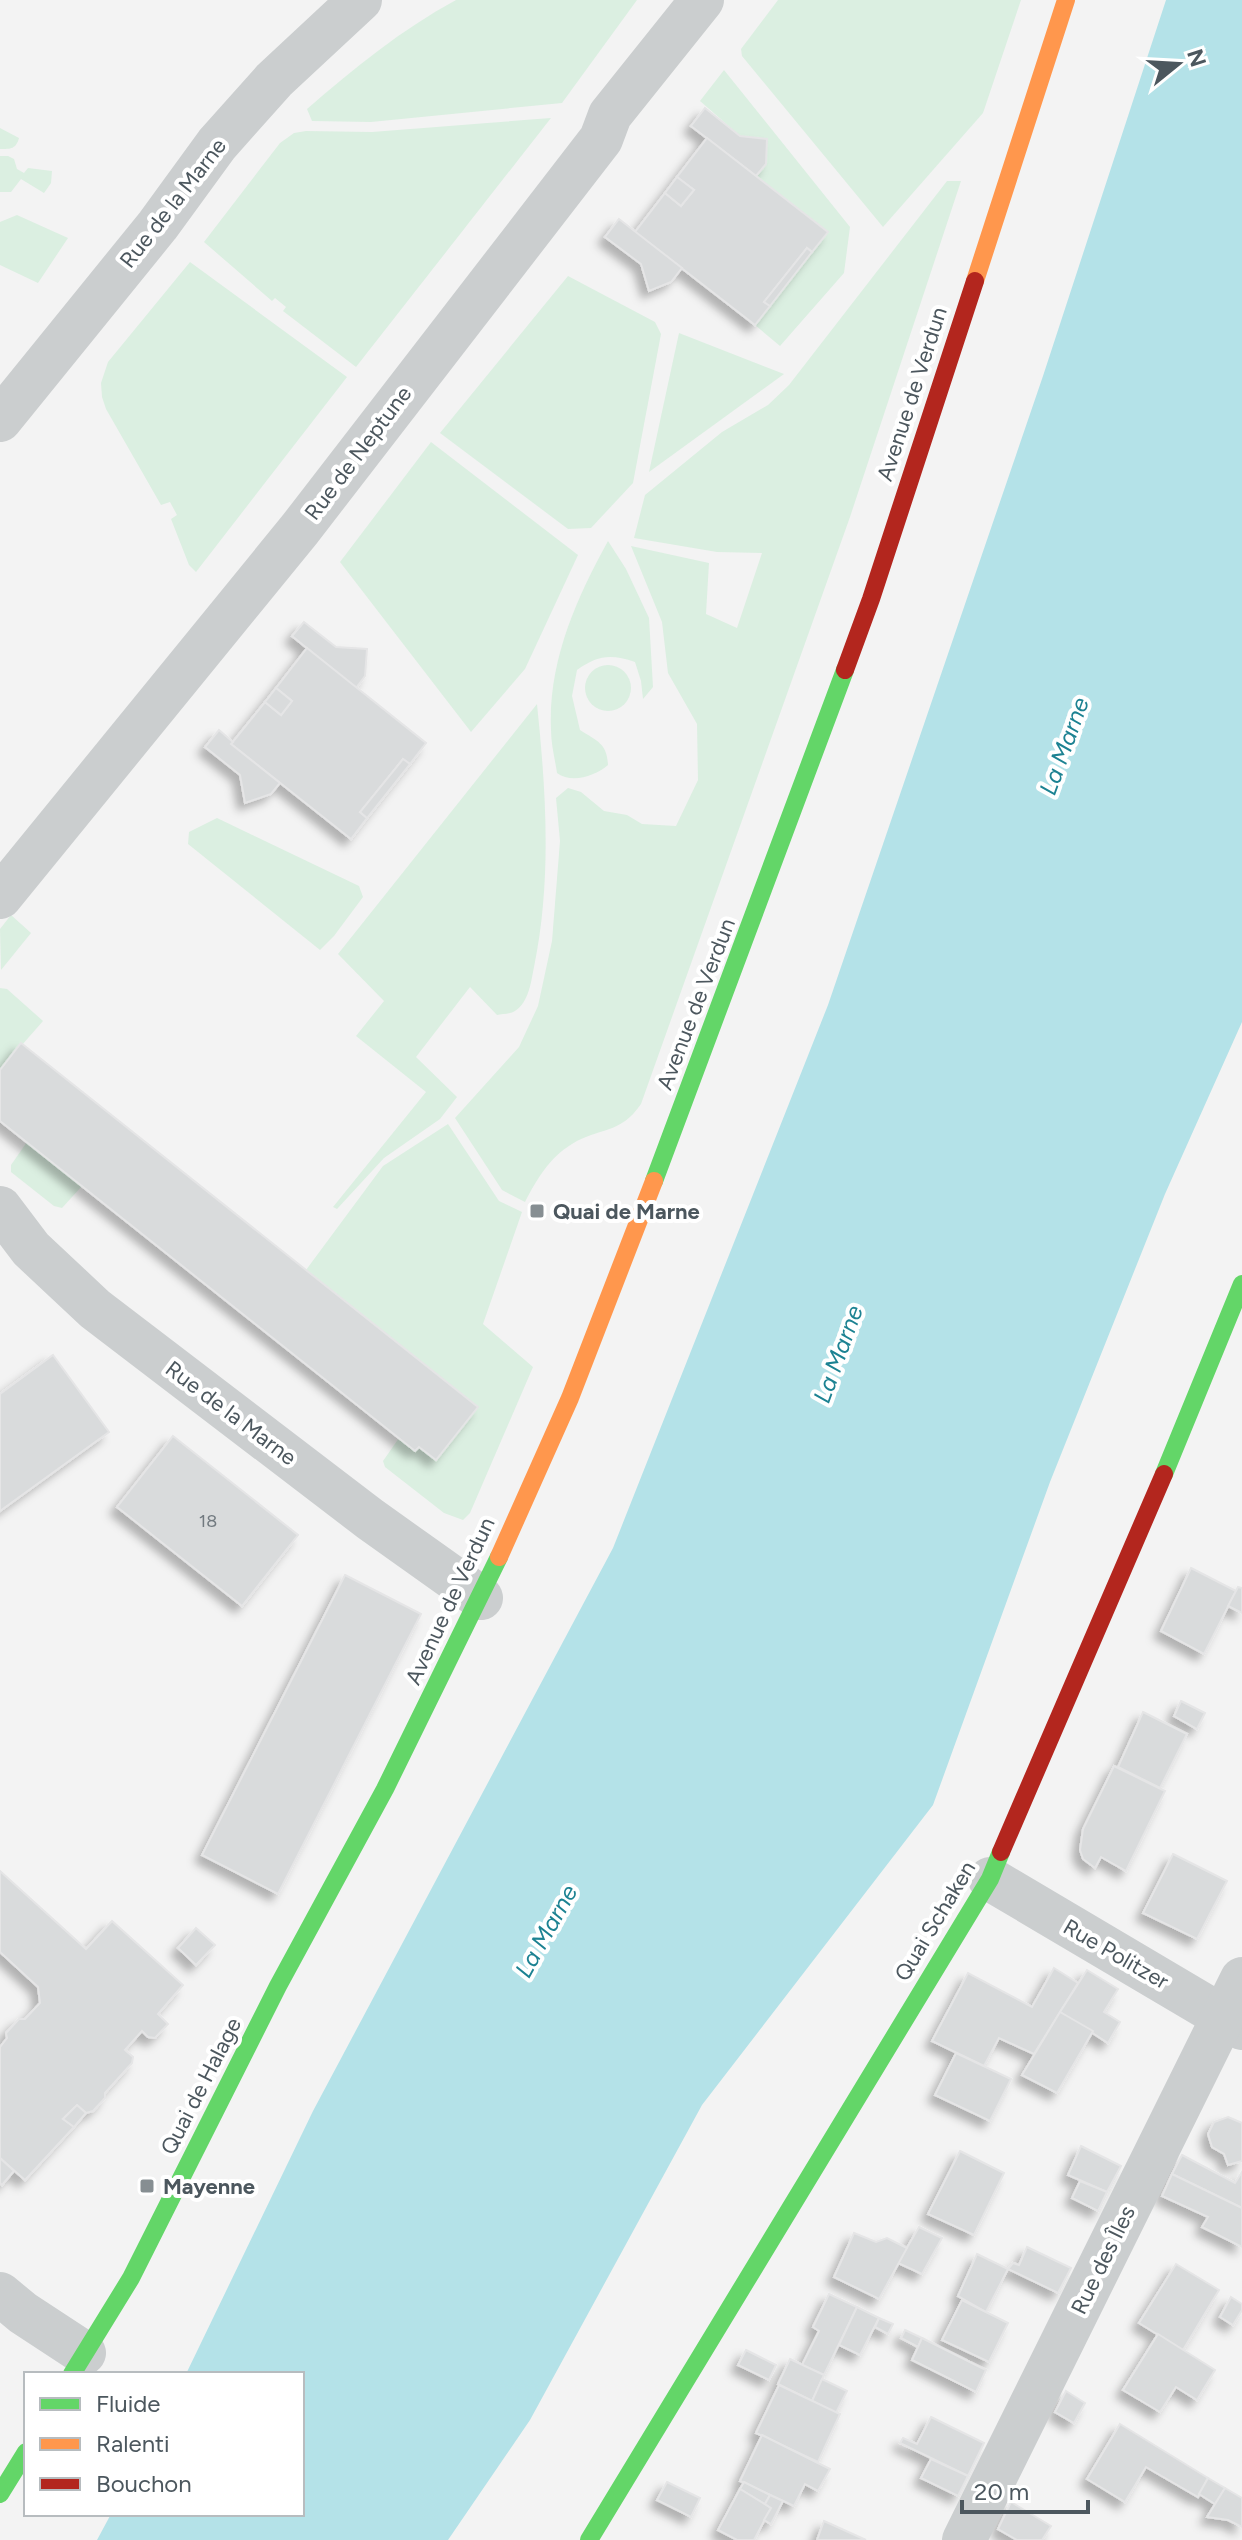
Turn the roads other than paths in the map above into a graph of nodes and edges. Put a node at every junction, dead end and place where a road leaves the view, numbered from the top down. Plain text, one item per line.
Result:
1 (360, 0) edge
2 (702, 0) edge
3 (1066, 0) edge
4 (0, 420) edge
5 (0, 897) edge
6 (0, 1208) edge
7 (1242, 1284) edge
8 (481, 1598) junction
9 (990, 1879) junction
10 (278, 1986) joint
11 (1236, 2008) edge
12 (0, 2294) edge
13 (78, 2364) edge
14 (24, 2455) edge
15 (0, 2494) edge
16 (589, 2540) edge
17 (964, 2540) edge

1 - 4 street, Rue de la Marne
2 - 5 street, Rue de Neptune
3 - 8 street, Avenue de Verdun
6 - 8 street, Rue de la Marne
7 - 9 street, Quai Schaken
8 - 10 street, Avenue de Verdun
9 - 11 street, Rue Politzer
9 - 16 street, Quai Schaken
10 - 13 street, Quai de Halage
11 - 17 street, Rue des Îles
12 - 13 street
14 - 15 street

